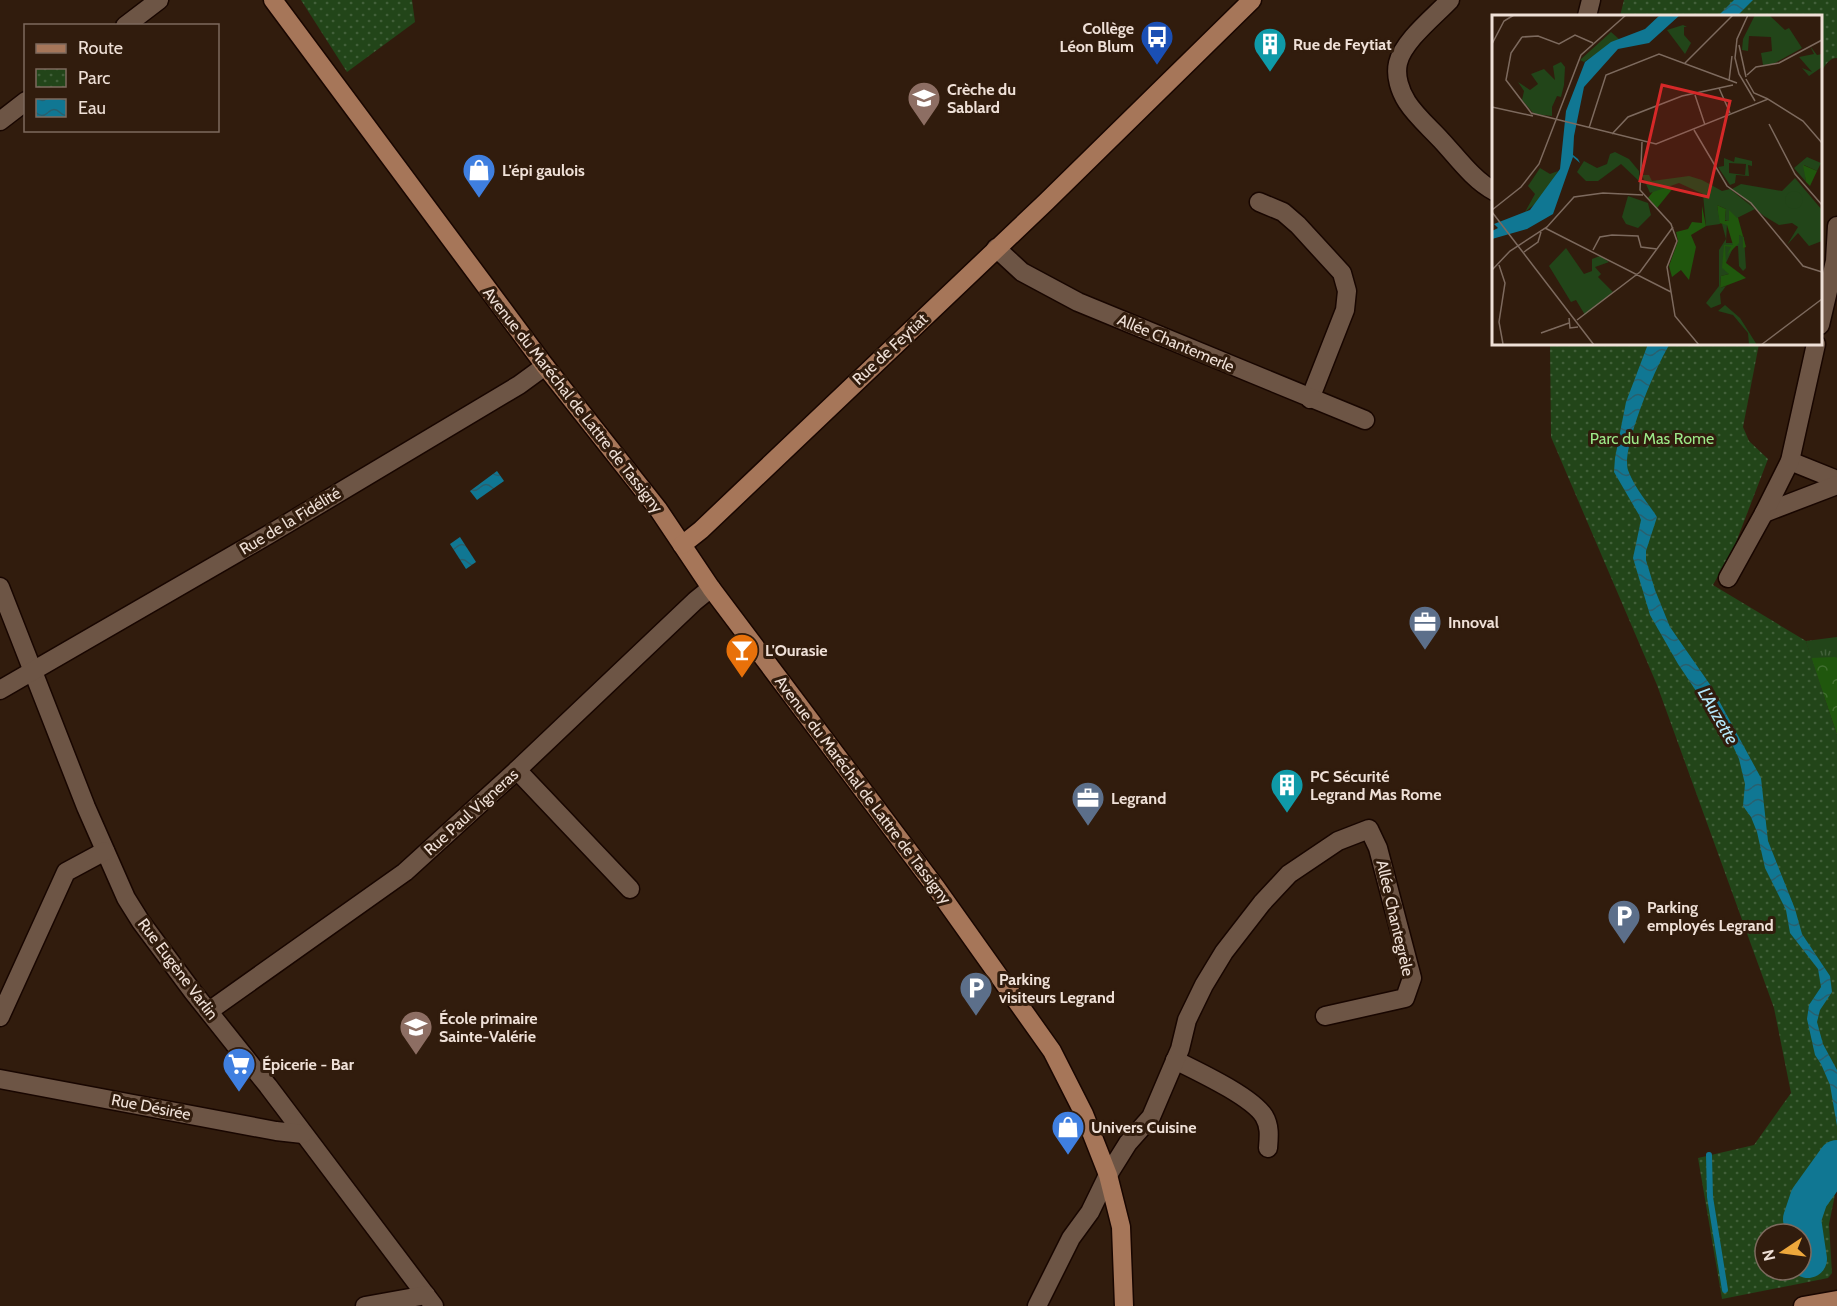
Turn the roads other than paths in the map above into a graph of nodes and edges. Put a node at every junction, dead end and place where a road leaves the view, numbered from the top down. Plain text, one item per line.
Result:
1 (159, 0) edge
2 (273, 0) edge
3 (1252, 0) edge
4 (1450, 0) edge
5 (1592, 0) edge
6 (1587, 15) edge
7 (129, 24) edge
8 (24, 103) edge
9 (0, 121) edge
10 (1492, 190) edge
11 (1259, 202) dead end
12 (1837, 226) edge
13 (996, 248) junction
14 (1836, 261) edge
15 (1822, 321) edge
16 (1816, 345) edge
17 (545, 366) junction
18 (1310, 399) junction
19 (1365, 420) dead end
20 (1790, 461) junction
21 (1837, 480) edge
22 (1837, 485) edge
23 (1764, 513) junction
24 (682, 545) junction
25 (1728, 578) dead end
26 (0, 587) edge
27 (711, 588) junction
28 (32, 672) junction
29 (0, 690) edge
30 (518, 771) junction
31 (105, 851) junction
32 (630, 890) dead end
33 (209, 1011) junction
34 (1325, 1016) dead end
35 (0, 1017) edge
36 (1175, 1060) junction
37 (0, 1079) edge
38 (303, 1134) junction
39 (1268, 1148) dead end
40 (1108, 1175) junction
41 (1837, 1300) edge
42 (430, 1301) edge
43 (365, 1306) edge
44 (1037, 1306) edge
45 (1124, 1306) edge
46 (1803, 1306) edge

1 - 7 street
2 - 17 main road, Avenue du Maréchal de Lattre de Tassigny
3 - 13 main road, Rue de Feytiat
4 - 10 street
5 - 6 street
8 - 9 street
11 - 18 street
12 - 14 street
13 - 18 street, Allée Chantemerle
13 - 24 main road, Rue de Feytiat
14 - 15 street
16 - 20 street
17 - 24 main road, Avenue du Maréchal de Lattre de Tassigny
17 - 28 street, Rue de la Fidélité
18 - 19 street, Allée Chantemerle
20 - 21 street
20 - 23 street
22 - 23 street
23 - 25 street
24 - 27 main road, Avenue du Maréchal de Lattre de Tassigny
26 - 28 street, Rue Eugène Varlin
27 - 30 street, Rue Paul Vigneras
27 - 40 main road, Avenue du Maréchal de Lattre de Tassigny
28 - 29 street, Rue de la Fidélité
28 - 31 street, Rue Eugène Varlin
30 - 32 street
30 - 33 street, Rue Paul Vigneras
31 - 33 street, Rue Eugène Varlin
31 - 35 street
33 - 38 street, Rue Eugène Varlin
34 - 36 street, Allée Chantegrèle
36 - 39 street
36 - 40 street
37 - 38 street, Rue Désirée
38 - 42 street, Rue Eugène Varlin
40 - 44 street
40 - 45 main road, Avenue du Maréchal de Lattre de Tassigny
41 - 46 main road
42 - 43 street

